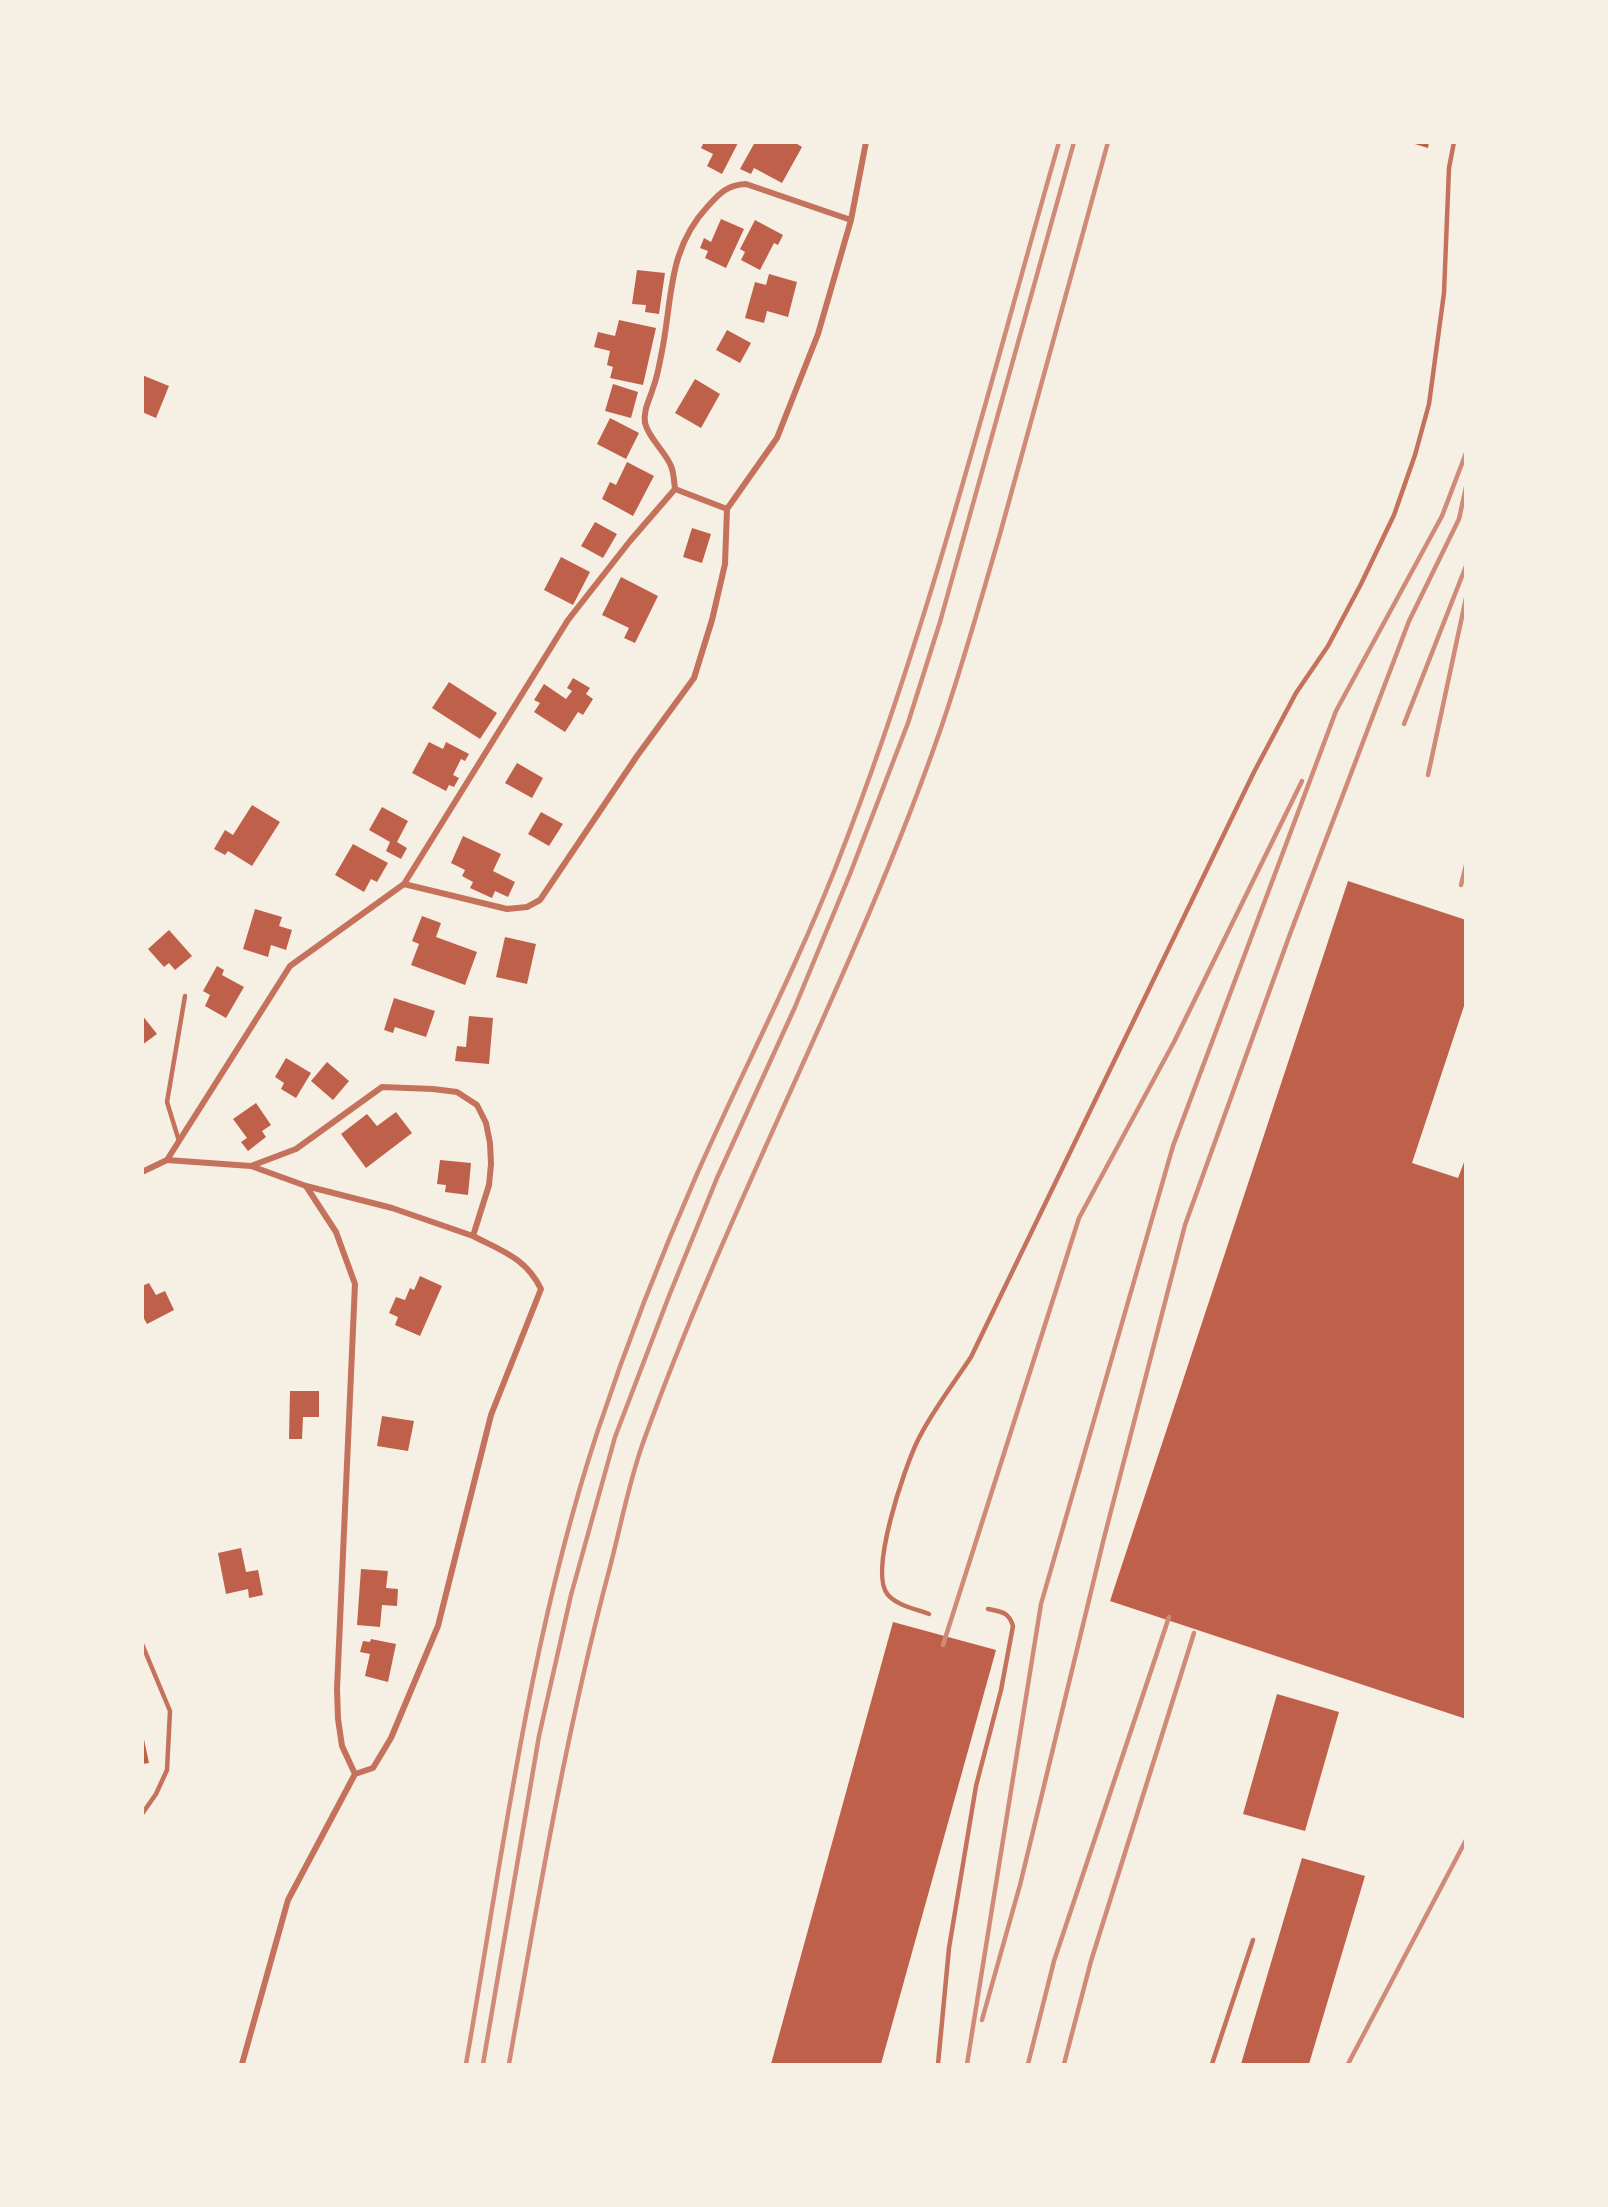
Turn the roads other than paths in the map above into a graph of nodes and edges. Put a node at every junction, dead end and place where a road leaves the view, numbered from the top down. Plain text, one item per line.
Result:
1 (866, 142) edge
2 (1454, 142) edge
3 (851, 220) junction
4 (675, 489) junction
5 (727, 509) junction
6 (404, 884) junction
7 (185, 996) dead end
8 (179, 1141) junction
9 (167, 1160) junction
10 (251, 1166) junction
11 (142, 1172) edge
12 (306, 1186) junction
13 (473, 1236) junction
14 (988, 1610) dead end
15 (929, 1614) dead end
16 (142, 1644) edge
17 (355, 1774) junction
18 (142, 1814) edge
19 (1253, 1940) dead end
20 (242, 2064) edge
21 (939, 2064) edge
22 (1212, 2064) edge

1 - 3 street
2 - 15 lane
3 - 4 street
3 - 5 street
4 - 5 street
4 - 6 street
5 - 6 street
6 - 8 street
7 - 8 lane
8 - 9 street
9 - 10 street
9 - 11 street
10 - 12 street
10 - 13 street
12 - 13 street
12 - 17 street
13 - 17 street
14 - 21 lane
16 - 18 lane
17 - 20 street
19 - 22 lane

